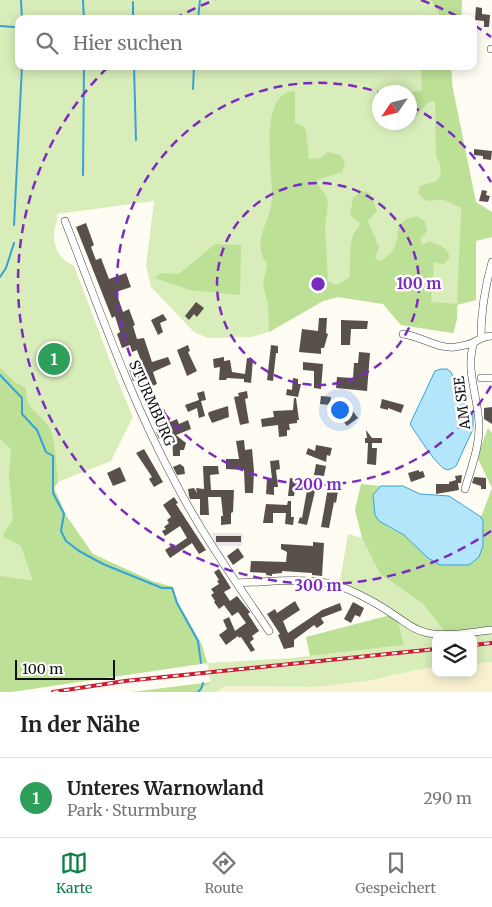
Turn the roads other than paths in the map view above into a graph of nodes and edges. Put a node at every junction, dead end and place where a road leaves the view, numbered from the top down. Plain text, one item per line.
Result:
1 (65, 222) dead end
2 (492, 262) edge
3 (403, 334) dead end
4 (492, 336) edge
5 (481, 337) junction
6 (474, 342) junction
7 (481, 378) dead end
8 (492, 378) edge
9 (465, 489) dead end
10 (237, 583) junction
11 (492, 630) edge
12 (269, 631) dead end

1 - 10 street, STURMBURG
2 - 5 street
3 - 6 street
4 - 5 street
5 - 6 street
6 - 9 street, AM SEE
7 - 8 street, AM SEE
10 - 11 street
10 - 12 street, STURMBURG

